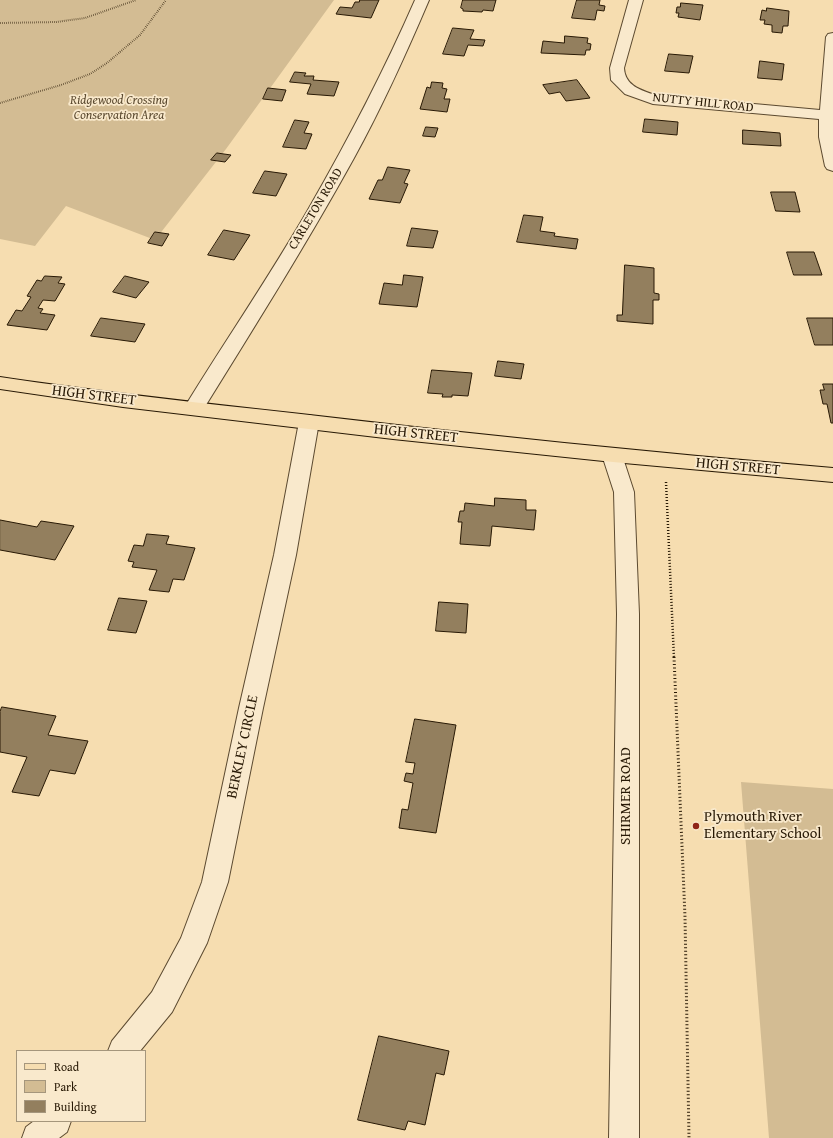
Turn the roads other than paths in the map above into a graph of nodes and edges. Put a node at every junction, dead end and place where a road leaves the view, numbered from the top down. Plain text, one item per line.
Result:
1 (422, 0) edge
2 (636, 0) edge
3 (833, 37) edge
4 (827, 115) junction
5 (833, 166) edge
6 (0, 384) edge
7 (194, 408) junction
8 (309, 422) junction
9 (612, 456) junction
10 (833, 475) edge
11 (123, 1050) edge
12 (55, 1122) edge
13 (37, 1138) edge
14 (624, 1138) edge

1 - 7 street, CARLETON ROAD
2 - 4 street, NUTTY HILL ROAD
3 - 4 street
4 - 5 street
6 - 7 main road, HIGH STREET
7 - 8 main road, HIGH STREET
8 - 9 main road, HIGH STREET
8 - 11 street, BERKLEY CIRCLE
9 - 10 main road, HIGH STREET
9 - 14 street, SHIRMER ROAD
12 - 13 street

